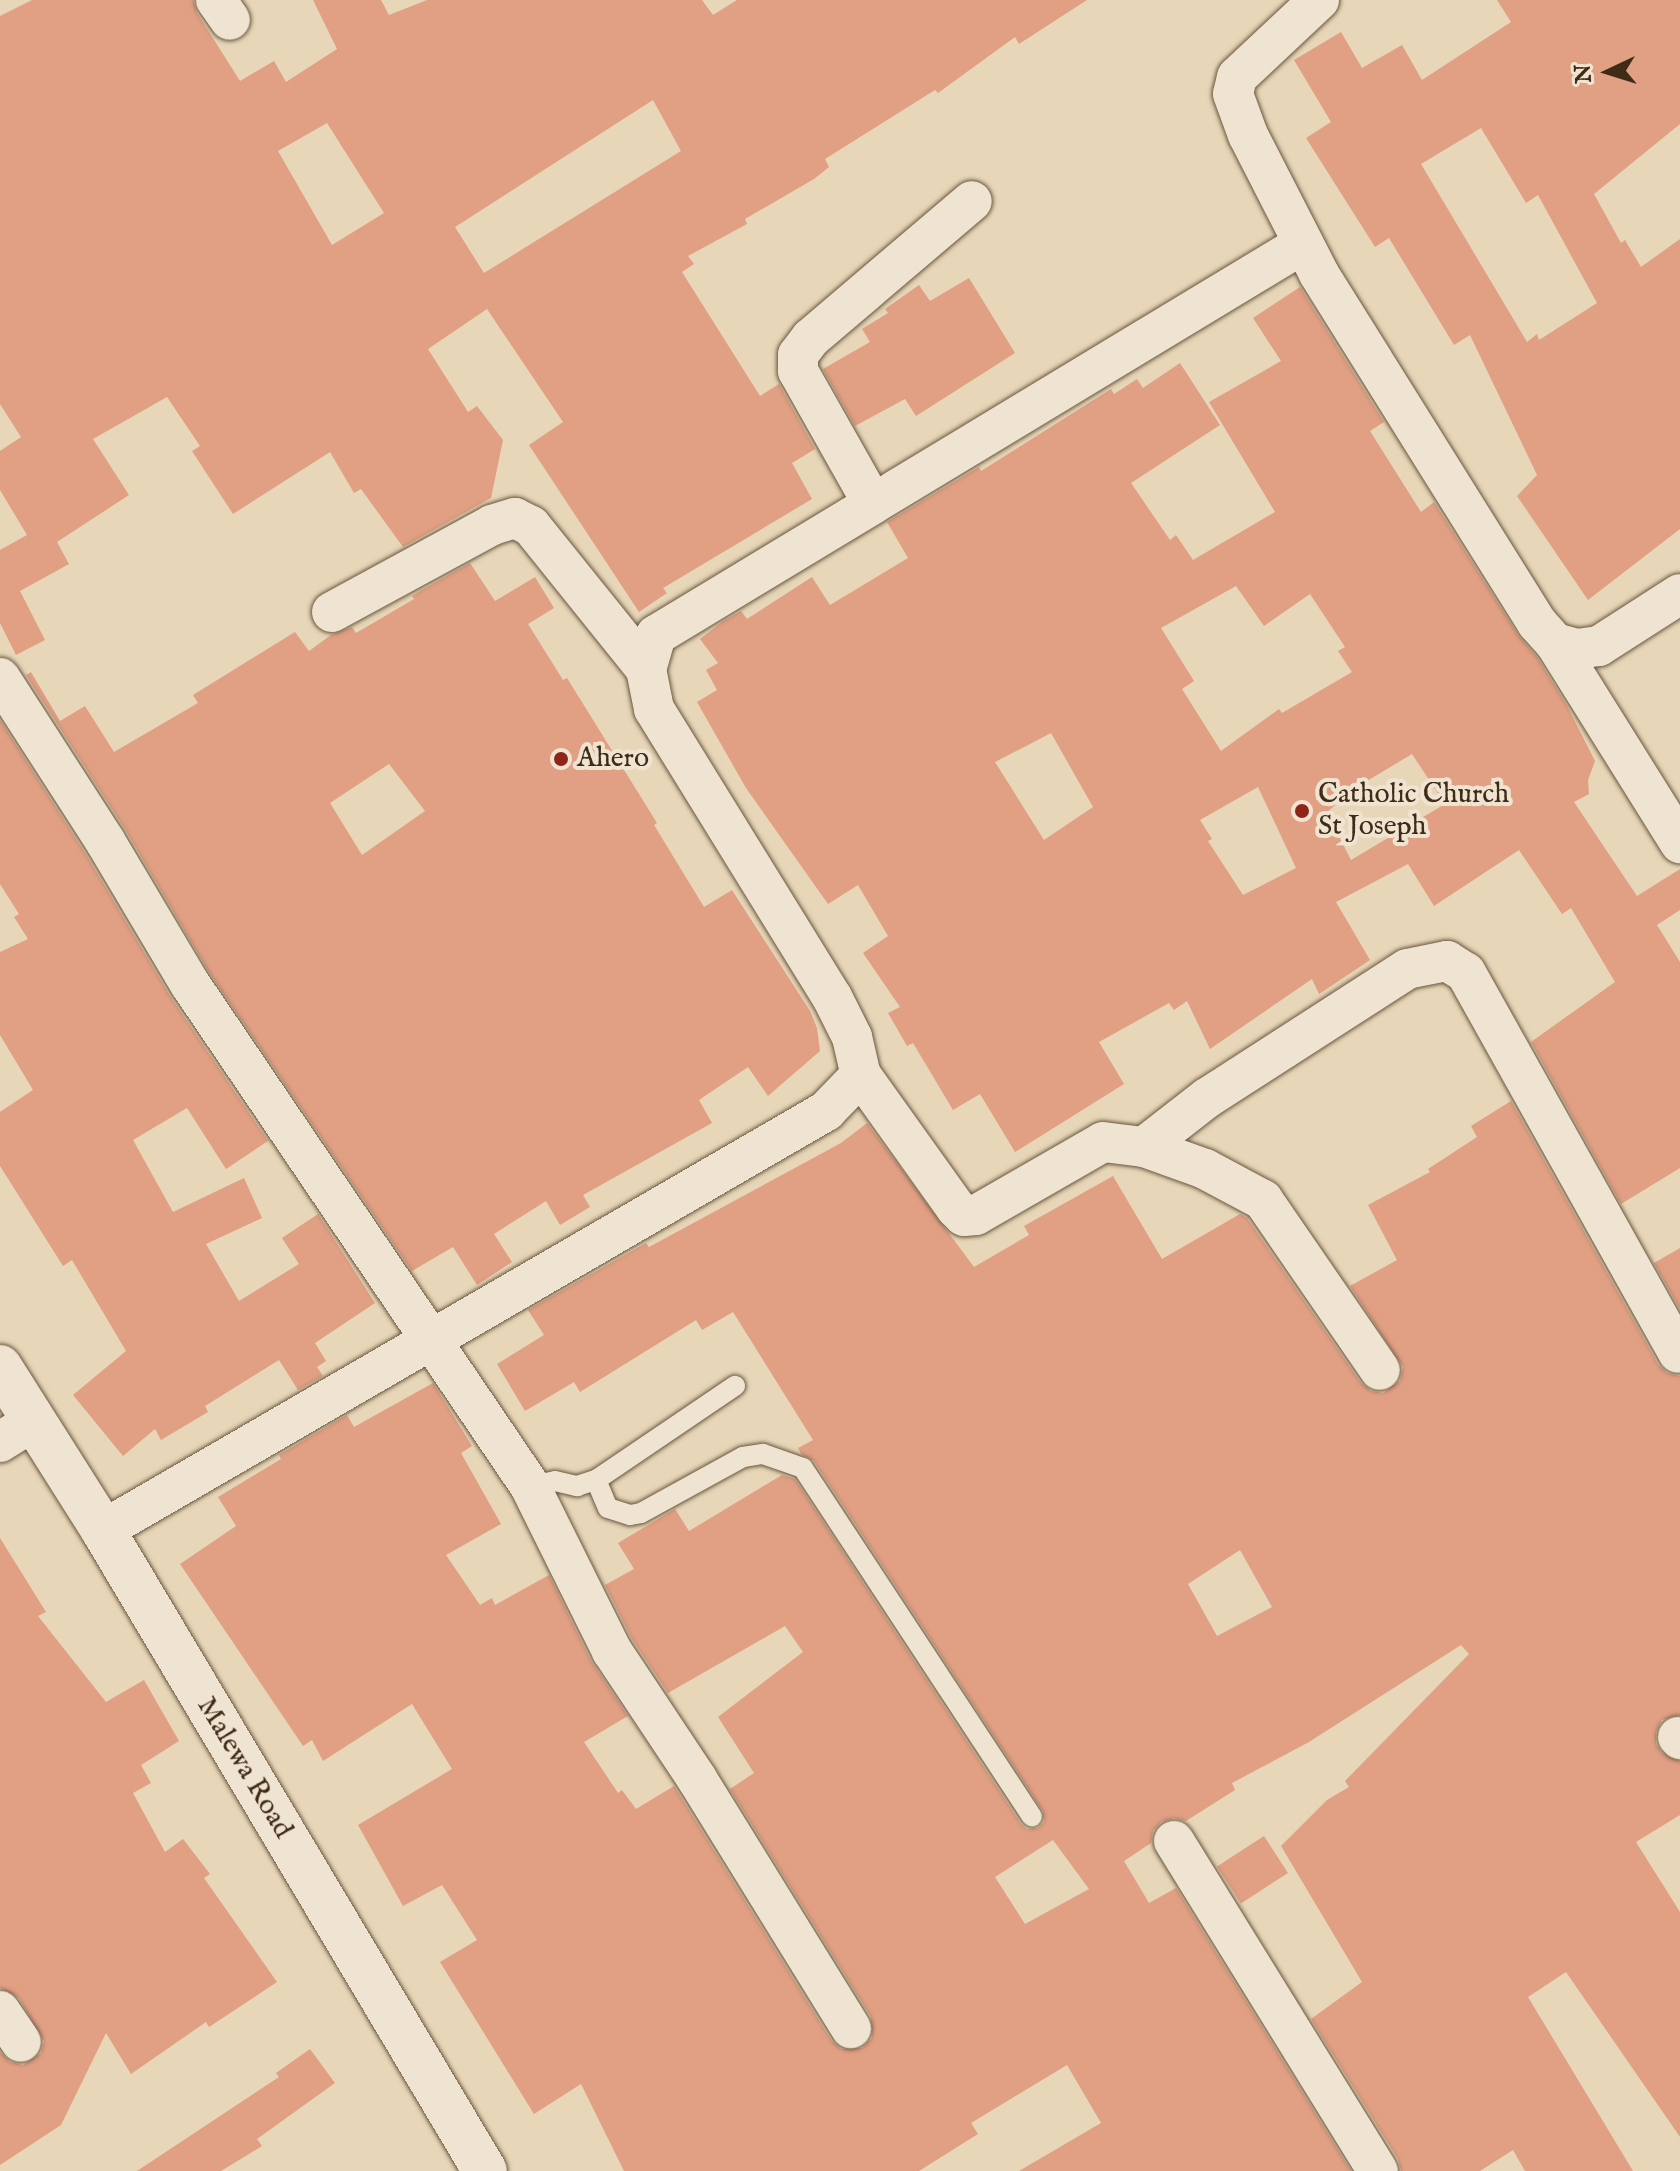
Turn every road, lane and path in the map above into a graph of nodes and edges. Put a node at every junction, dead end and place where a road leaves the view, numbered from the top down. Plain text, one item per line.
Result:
1 (1319, 0) edge
2 (972, 201) dead end
3 (1303, 244) junction
4 (873, 504) junction
5 (1680, 594) edge
6 (332, 612) dead end
7 (1555, 643) junction
8 (646, 669) junction
9 (0, 678) edge
10 (1680, 843) edge
11 (861, 1075) junction
12 (1144, 1147) junction
13 (428, 1339) junction
14 (1678, 1353) edge
15 (0, 1367) edge
16 (1380, 1370) dead end
17 (735, 1386) dead end
18 (17, 1432) edge
19 (596, 1480) junction
20 (530, 1486) junction
21 (103, 1530) junction
22 (1032, 1817) dead end
23 (1174, 1841) dead end
24 (851, 2028) dead end
25 (485, 2171) edge
26 (1378, 2171) edge

1 - 3 street
2 - 4 street
3 - 4 street
3 - 7 street
4 - 8 street
5 - 7 street
6 - 8 street
7 - 10 street
8 - 11 street
9 - 13 street
11 - 12 street
11 - 13 street
12 - 14 street
12 - 16 street
13 - 20 street
13 - 21 street
15 - 18 street, Malewa Road
17 - 19 lane
18 - 21 street, Malewa Road
19 - 20 lane
19 - 22 lane
20 - 24 street
21 - 25 street, Malewa Road
23 - 26 street

